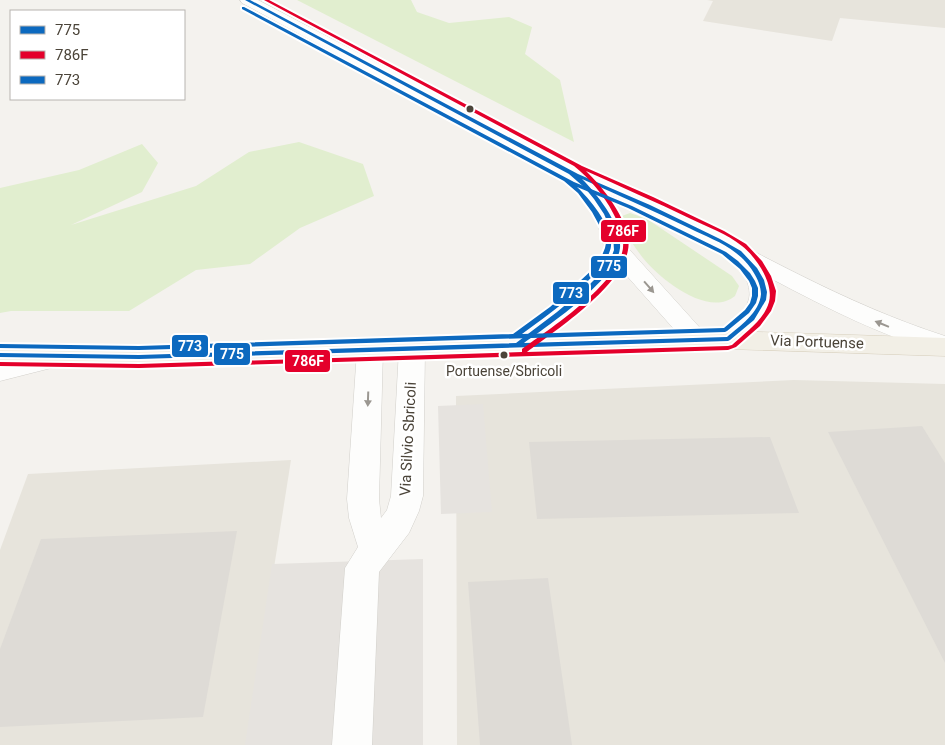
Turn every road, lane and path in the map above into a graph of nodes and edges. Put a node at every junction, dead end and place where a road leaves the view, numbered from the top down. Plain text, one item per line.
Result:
1 (247, 0) edge
2 (576, 174) junction
3 (617, 250) junction
4 (735, 250) junction
5 (697, 338) junction
6 (728, 339) junction
7 (519, 344) junction
8 (945, 346) edge
9 (412, 348) junction
10 (370, 350) junction
11 (0, 355) edge
12 (58, 358) junction
13 (0, 371) edge
14 (375, 549) junction
15 (352, 745) edge

1 - 2 street
2 - 3 street
2 - 4 street
3 -> 5 street
3 - 7 street
4 - 6 street
8 -> 4 street
5 - 6 main road, Via Portuense
5 - 7 main road, Via Portuense
6 - 8 main road, Via Portuense
7 - 9 main road, Via Portuense
9 - 10 main road, Via Portuense
9 - 14 street, Via Silvio Sbricoli
10 - 12 main road, Via Portuense
10 -> 14 street
11 - 12 main road, Via Portuense
12 - 13 street
14 - 15 street, Via Silvio Sbricoli

